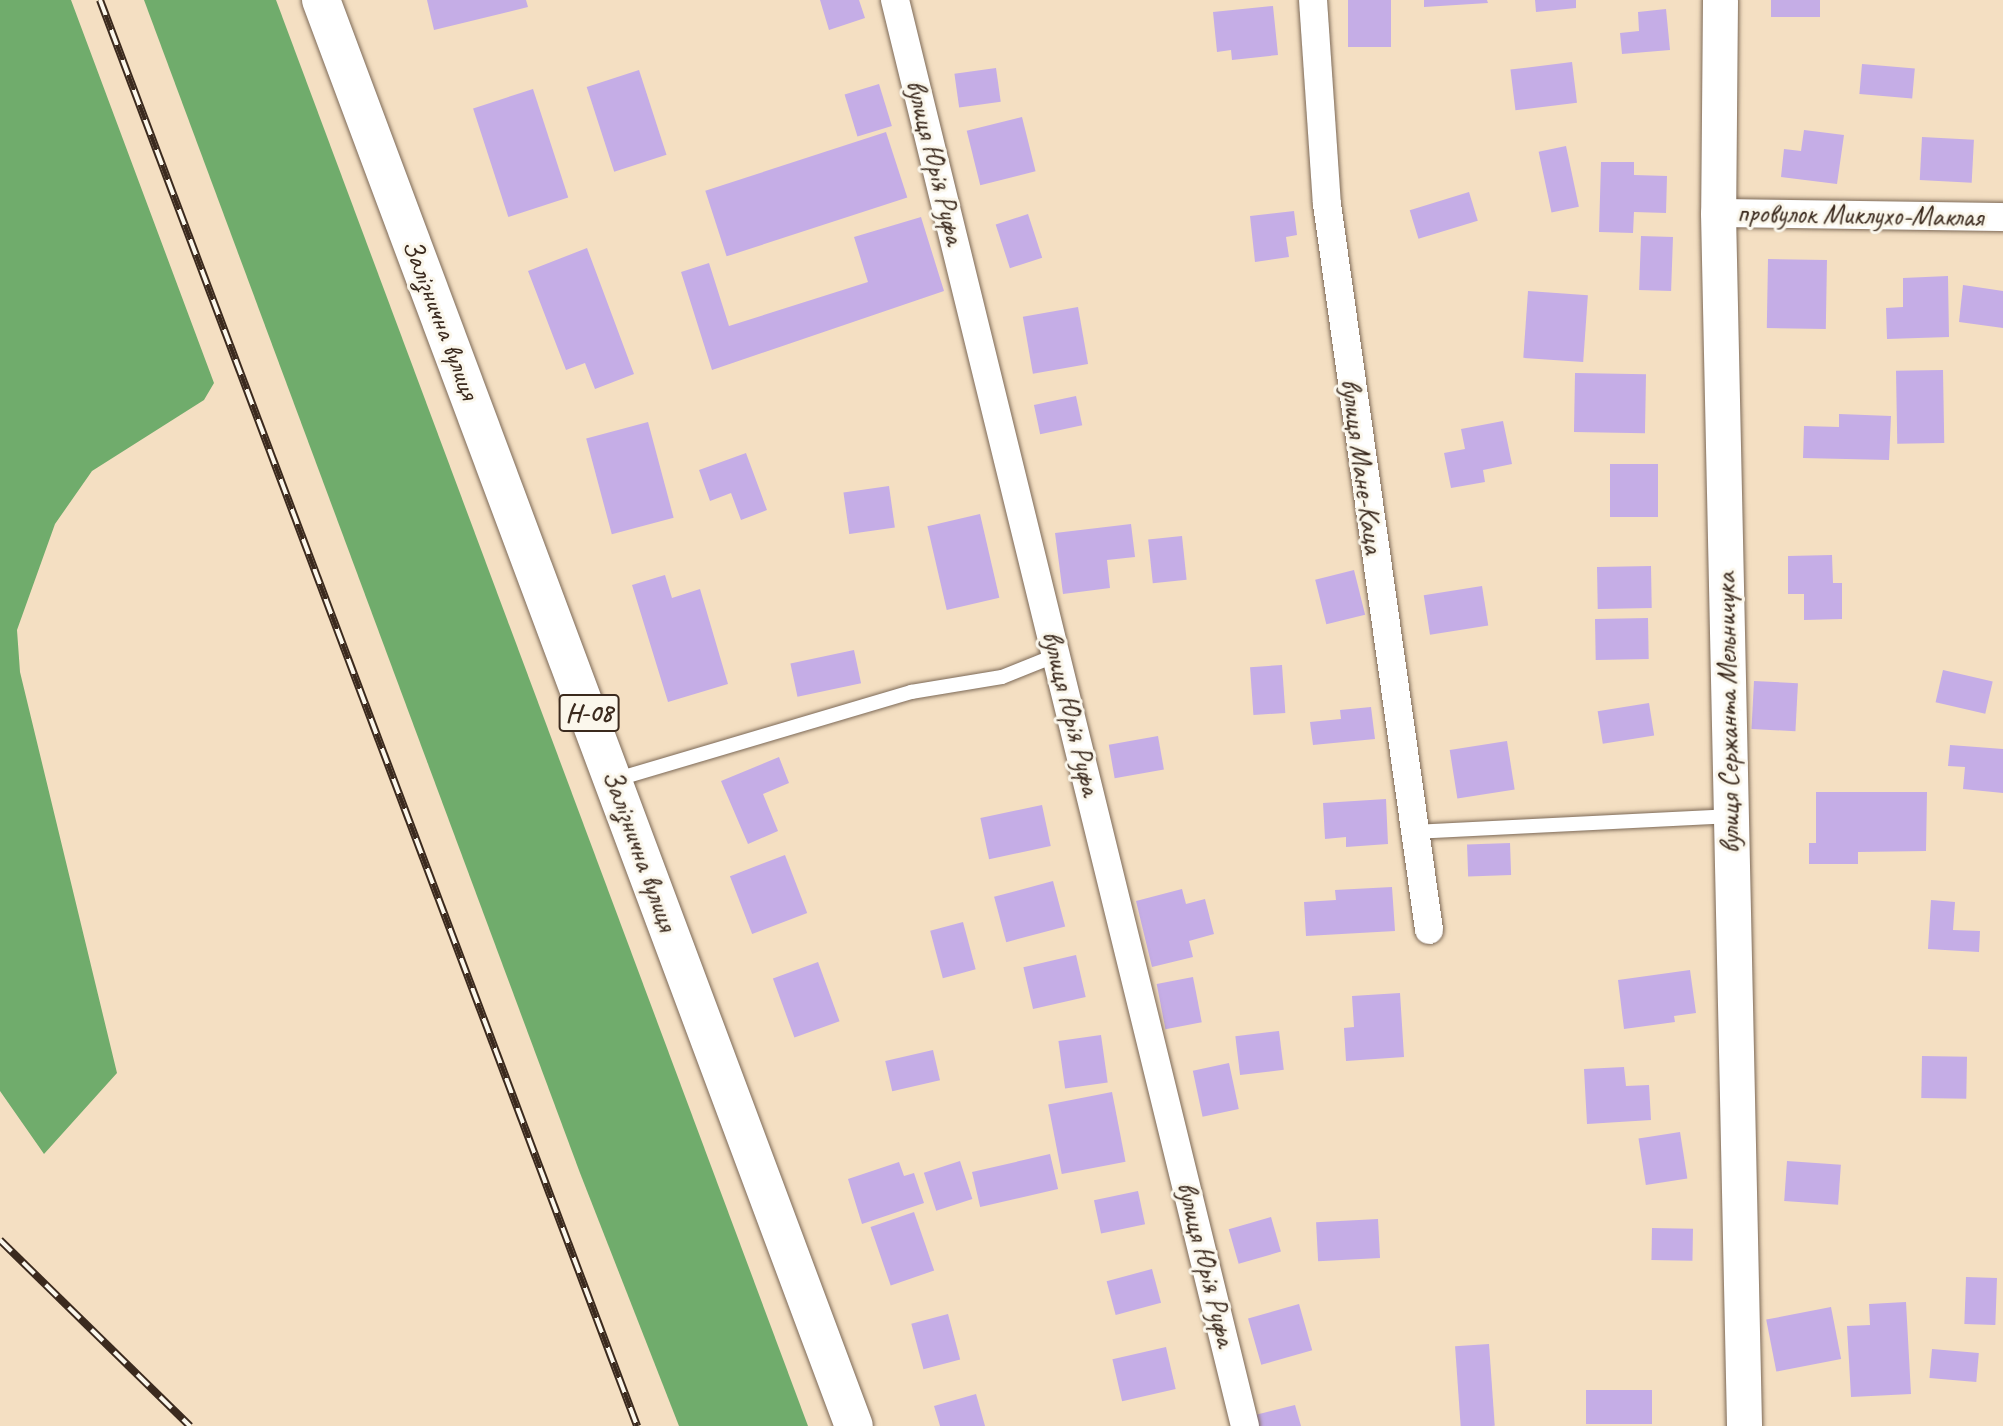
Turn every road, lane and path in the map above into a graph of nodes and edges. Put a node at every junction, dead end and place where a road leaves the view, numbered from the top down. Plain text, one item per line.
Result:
1 (321, 0) edge
2 (895, 0) edge
3 (1313, 0) edge
4 (1720, 0) edge
5 (1717, 213) junction
6 (2003, 216) edge
7 (1057, 655) junction
8 (614, 780) junction
9 (1731, 816) junction
10 (1415, 832) junction
11 (1429, 930) dead end
12 (853, 1426) edge
13 (1245, 1426) edge
14 (1744, 1426) edge

1 - 8 main road, Залізнична вулиця / Н-08
2 - 7 street, вулиця Юрія Руфа
3 - 10 street, вулиця Мане-Каца
4 - 5 street, вулиця Сержанта Мельничука
5 - 6 street, провулок Миклухо-Маклая
5 - 9 street, вулиця Сержанта Мельничука
7 - 8 lane
7 - 13 street, вулиця Юрія Руфа
8 - 12 main road, Залізнична вулиця / Н-08
9 - 10 lane
9 - 14 street, вулиця Сержанта Мельничука
10 - 11 street, вулиця Мане-Каца

